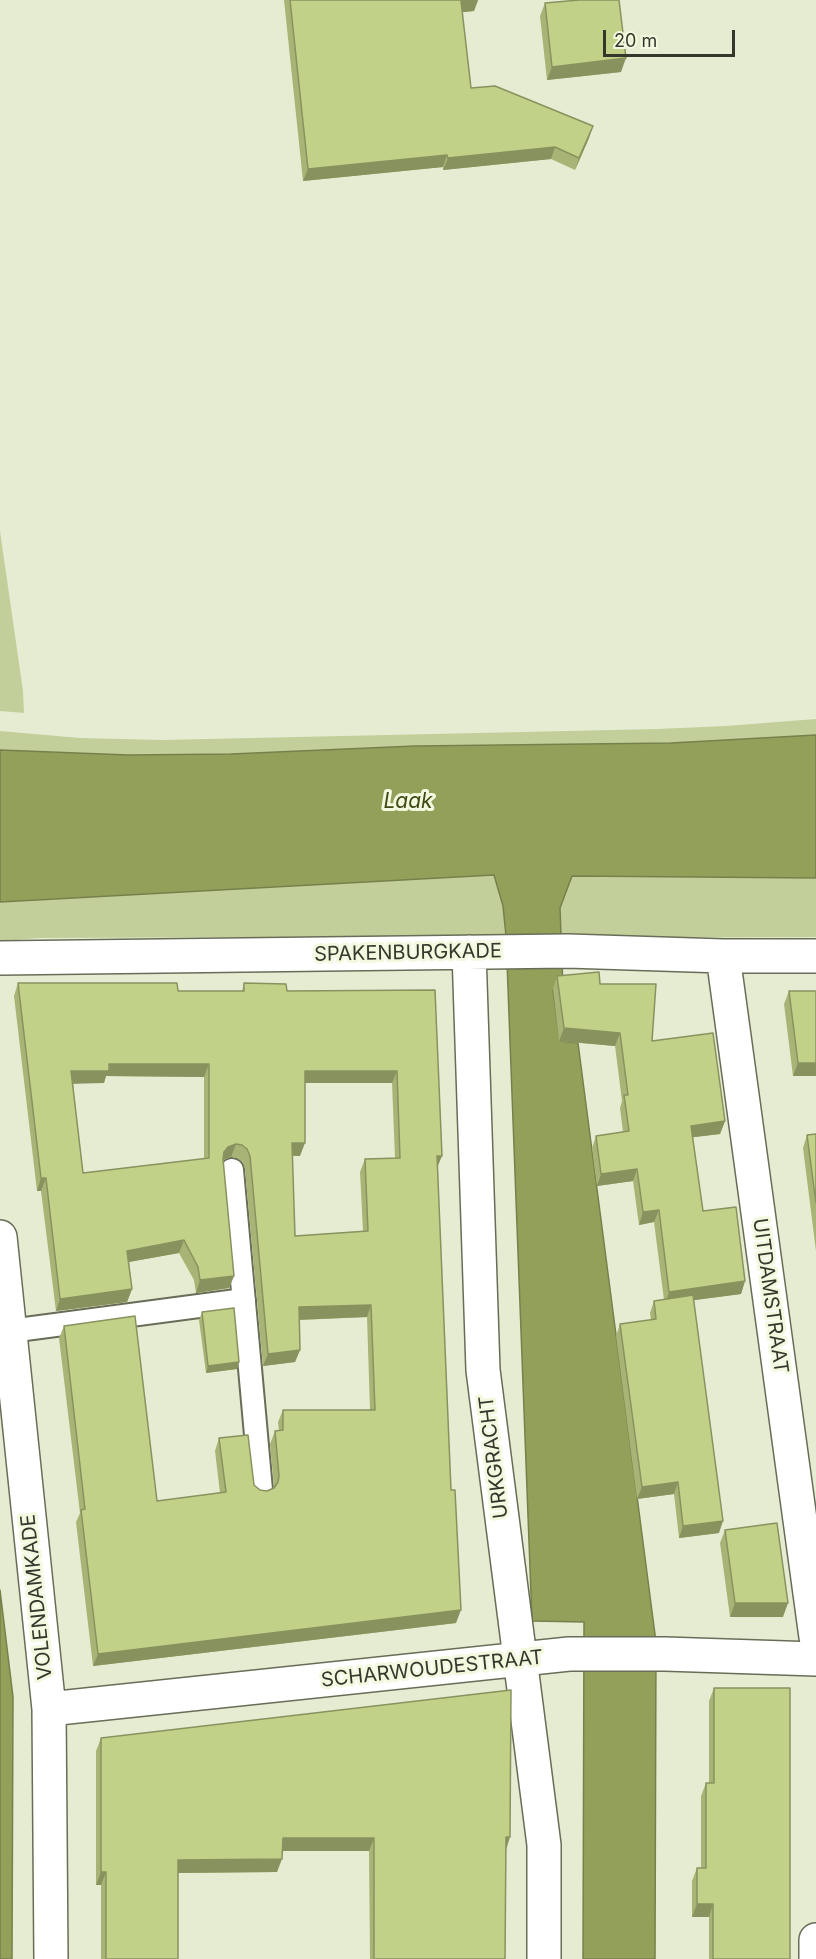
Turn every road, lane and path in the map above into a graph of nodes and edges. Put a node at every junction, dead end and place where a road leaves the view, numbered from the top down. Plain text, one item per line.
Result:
1 (469, 952) junction
2 (723, 956) junction
3 (816, 956) edge
4 (0, 958) edge
5 (232, 1170) dead end
6 (0, 1237) edge
7 (244, 1299) junction
8 (10, 1331) junction
9 (261, 1490) edge
10 (816, 1637) edge
11 (816, 1659) edge
12 (519, 1660) junction
13 (49, 1709) junction
14 (816, 1940) edge
15 (51, 1959) edge
16 (544, 1959) edge
17 (816, 1959) edge

1 - 2 street, SPAKENBURGKADE
1 - 4 street, SPAKENBURGKADE
1 - 12 street, URKGRACHT
2 - 3 street, SPAKENBURGKADE
2 - 10 street, UITDAMSTRAAT
5 - 7 lane
6 - 8 street, VOLENDAMKADE
7 - 8 lane
7 - 9 lane
8 - 13 street, VOLENDAMKADE
11 - 12 street, SCHARWOUDESTRAAT
12 - 13 street, SCHARWOUDESTRAAT
12 - 16 street, URKGRACHT
13 - 15 street, VOLENDAMKADE
14 - 17 street

